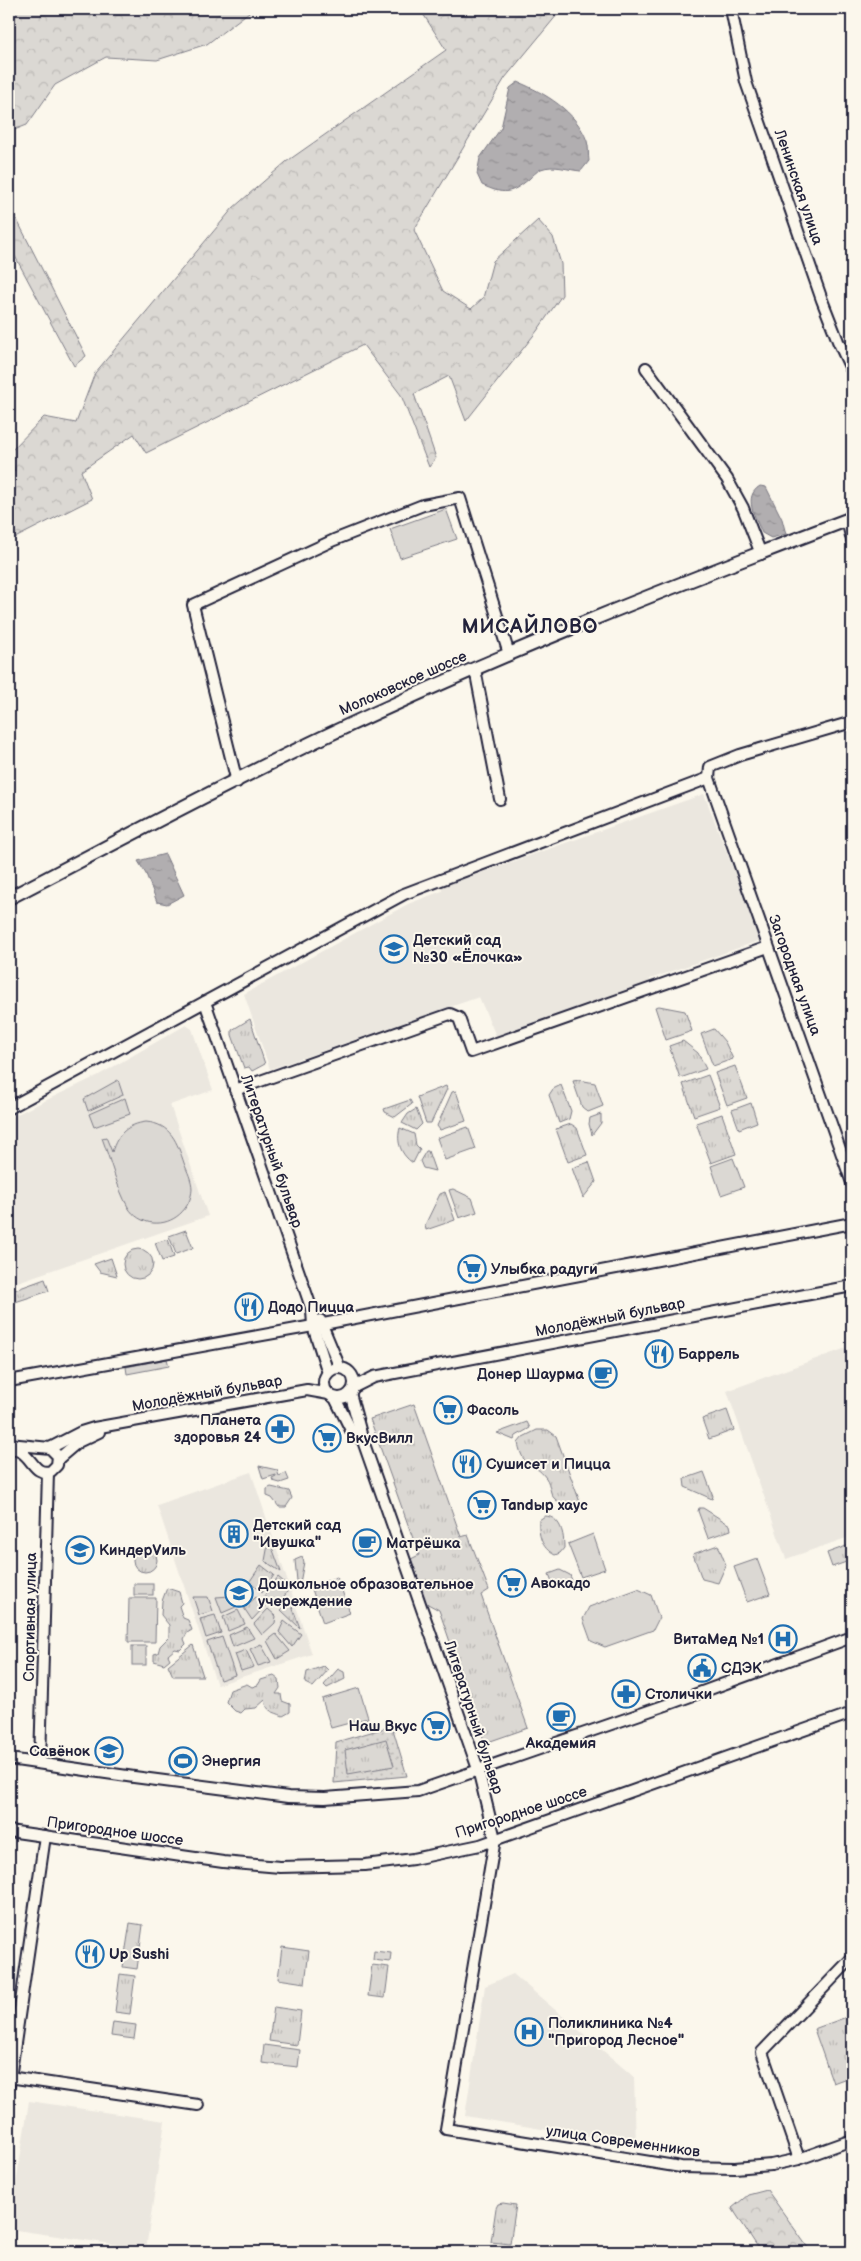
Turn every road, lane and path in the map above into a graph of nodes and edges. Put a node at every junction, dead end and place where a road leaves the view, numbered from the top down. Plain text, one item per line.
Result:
1 (731, 9) edge
2 (646, 368) dead end
3 (852, 371) edge
4 (849, 519) edge
5 (852, 540) edge
6 (761, 554) junction
7 (508, 654) junction
8 (474, 669) junction
9 (852, 722) edge
10 (709, 778) junction
11 (236, 782) junction
12 (500, 799) dead end
13 (9, 898) edge
14 (768, 946) junction
15 (204, 1002) junction
16 (235, 1090) junction
17 (9, 1108) edge
18 (852, 1183) edge
19 (852, 1223) edge
20 (852, 1286) edge
21 (318, 1325) junction
22 (340, 1368) junction
23 (352, 1374) junction
24 (326, 1376) junction
25 (374, 1377) junction
26 (9, 1381) edge
27 (307, 1390) junction
28 (352, 1390) junction
29 (332, 1396) junction
30 (111, 1426) junction
31 (363, 1441) junction
32 (9, 1446) edge
33 (47, 1448) junction
34 (58, 1459) junction
35 (33, 1462) junction
36 (48, 1472) junction
37 (852, 1637) edge
38 (852, 1713) edge
39 (9, 1759) edge
40 (40, 1763) junction
41 (478, 1769) junction
42 (9, 1831) edge
43 (45, 1836) junction
44 (495, 1839) junction
45 (852, 1958) edge
46 (9, 2080) edge
47 (198, 2105) dead end
48 (446, 2130) joint
49 (852, 2140) edge
50 (799, 2159) junction

1 - 3 street, Ленинская улица
2 - 6 street
4 - 5 street
4 - 6 main road, Молоковское шоссе
6 - 7 main road, Молоковское шоссе
7 - 8 main road, Молоковское шоссе
7 - 11 street
8 - 11 main road, Молоковское шоссе
8 - 12 street
9 - 10 street
10 - 14 street, Загородная улица
10 - 15 street
11 - 13 main road, Молоковское шоссе
14 - 16 street
14 - 18 street, Загородная улица
15 - 16 street, Литературный бульвар
15 - 17 street
16 - 21 street, Литературный бульвар
19 - 21 street
20 - 25 street, Молодёжный бульвар
21 - 22 street, Литературный бульвар
21 - 24 street, Литературный бульвар
21 - 26 street
22 - 23 street
22 - 24 street
23 - 25 street, Молодёжный бульвар
23 - 28 street
24 - 27 street, Молодёжный бульвар
24 - 29 street
25 - 28 street, Молодёжный бульвар
27 - 29 street, Молодёжный бульвар
27 - 30 street, Молодёжный бульвар
28 - 29 street
28 - 31 street, Литературный бульвар
29 - 31 street, Литературный бульвар
30 - 33 street, Молодёжный бульвар
30 - 34 street, Молодёжный бульвар
31 - 41 street, Литературный бульвар
32 - 33 street
32 - 35 street
33 - 34 street
33 - 35 street
34 - 36 street
35 - 36 street
36 - 40 street, Спортивная улица
37 - 41 street
38 - 44 street, Пригородное шоссе
39 - 40 street
40 - 41 street
41 - 44 street, Литературный бульвар
42 - 43 street, Пригородное шоссе
43 - 44 street, Пригородное шоссе
43 - 46 street
44 - 48 street, Литературный бульвар
45 - 50 street
46 - 47 street
48 - 50 street, улица Современников
49 - 50 street, улица Современников

